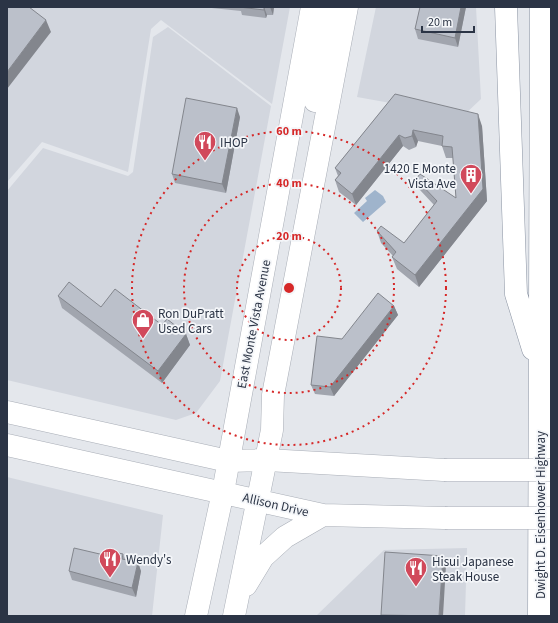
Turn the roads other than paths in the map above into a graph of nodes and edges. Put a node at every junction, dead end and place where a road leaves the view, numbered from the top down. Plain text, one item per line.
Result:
1 (312, 7) edge
2 (328, 7) edge
3 (347, 7) edge
4 (506, 7) edge
5 (541, 7) edge
6 (304, 51) junction
7 (337, 60) junction
8 (316, 171) junction
9 (540, 372) junction
10 (7, 412) edge
11 (7, 445) edge
12 (266, 460) junction
13 (228, 461) junction
14 (551, 470) edge
15 (223, 492) junction
16 (258, 501) junction
17 (323, 515) junction
18 (551, 518) edge
19 (236, 607) edge
20 (196, 616) edge
21 (539, 616) edge

1 - 6 main road, East Monte Vista Avenue
2 - 7 main road
3 - 7 main road
4 - 9 main road
5 - 9 main road, Dwight D. Eisenhower Highway
6 - 8 main road
6 - 13 main road, East Monte Vista Avenue
7 - 8 main road
8 - 12 main road
9 - 21 main road, Dwight D. Eisenhower Highway
10 - 13 main road
11 - 15 main road, Allison Drive
12 - 13 main road
12 - 14 main road, bridge
12 - 16 main road
13 - 15 main road, East Monte Vista Avenue
15 - 16 main road, Allison Drive
15 - 20 main road, East Monte Vista Avenue
16 - 17 main road, Allison Drive
16 - 19 main road
17 - 18 main road, Allison Drive, bridge
17 - 19 main road

